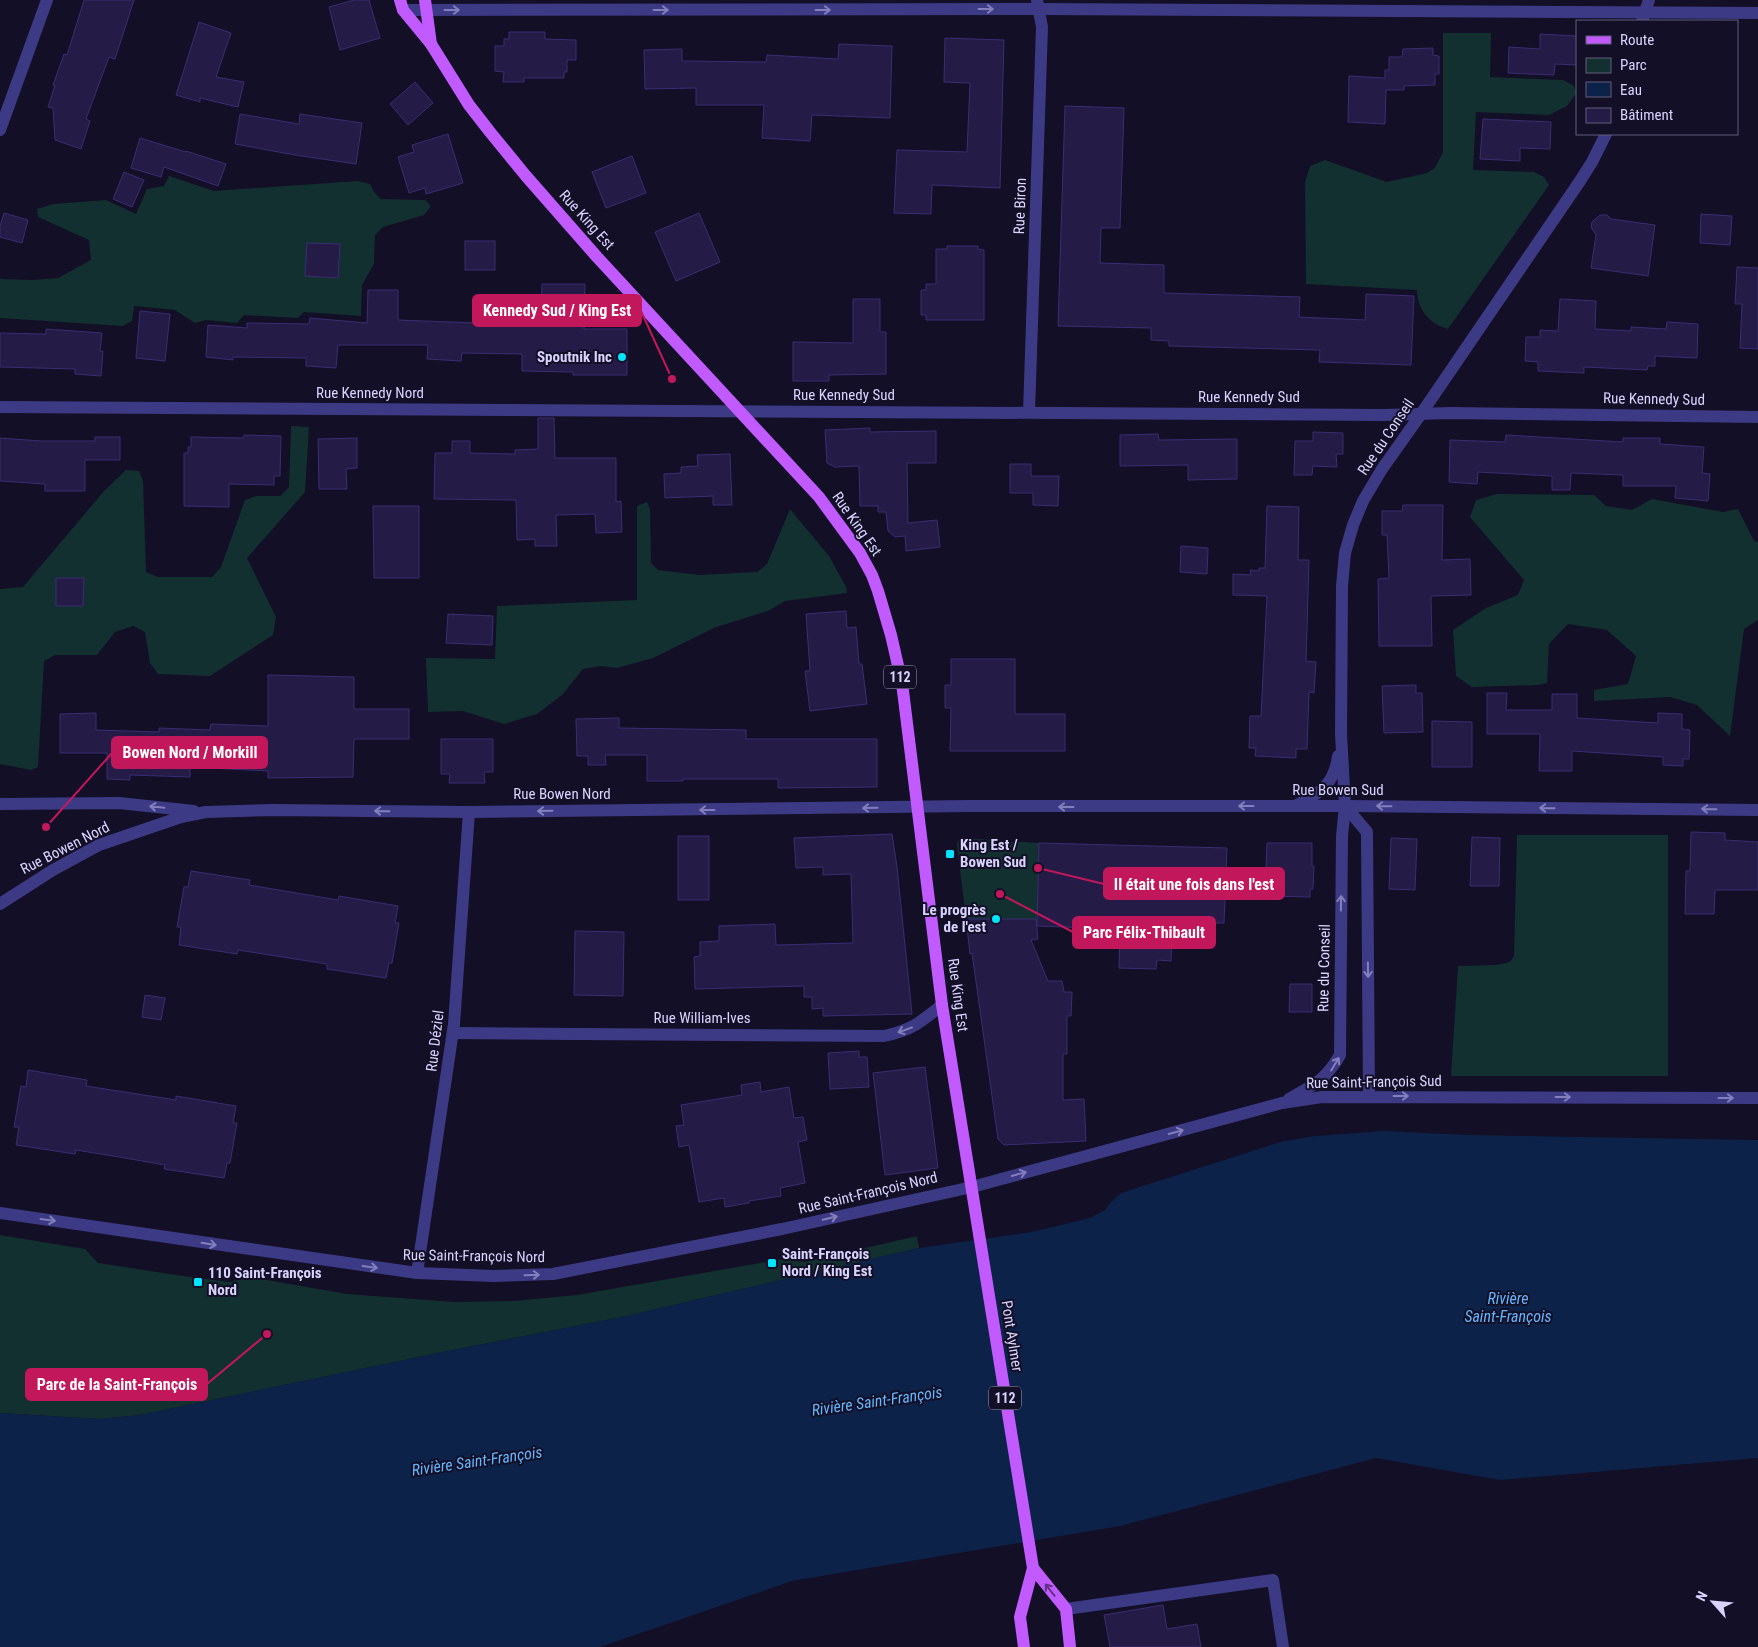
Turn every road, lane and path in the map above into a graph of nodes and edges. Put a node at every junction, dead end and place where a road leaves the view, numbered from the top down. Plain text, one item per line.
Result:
1 (47, 0) edge
2 (1038, 4) edge
3 (402, 5) edge
4 (426, 5) edge
5 (637, 5) edge
6 (1645, 11) edge
7 (1758, 13) edge
8 (431, 44) junction
9 (0, 130) edge
10 (1606, 135) edge
11 (0, 407) edge
12 (740, 411) junction
13 (1029, 412) junction
14 (1422, 414) junction
15 (1758, 417) edge
16 (1341, 734) junction
17 (0, 804) edge
18 (1295, 806) junction
19 (1345, 806) junction
20 (918, 807) junction
21 (1758, 810) edge
22 (206, 812) junction
23 (469, 812) junction
24 (0, 904) edge
25 (942, 1005) junction
26 (453, 1033) junction
27 (1369, 1096) junction
28 (1758, 1098) edge
29 (1282, 1103) junction
30 (972, 1186) junction
31 (0, 1213) edge
32 (417, 1273) junction
33 (1033, 1568) junction
34 (1066, 1609) junction
35 (1024, 1647) edge
36 (1070, 1647) edge
37 (1283, 1647) edge

1 - 9 street
5 -> 2 street
2 - 6 street
2 - 13 street, Rue Biron
3 - 4 street
3 - 8 main road, Rue King Est / 112
4 -> 5 street
4 - 8 main road, Rue King Est / 112
6 - 7 street
8 - 12 main road, Rue King Est / 112
10 - 14 street, Rue du Conseil
11 - 12 street, Rue Kennedy Nord
12 - 13 street, Rue Kennedy Sud
12 - 20 main road, Rue King Est / 112
13 - 14 street, Rue Kennedy Sud
14 - 15 street, Rue Kennedy Sud
14 - 16 street, Rue du Conseil
16 - 18 street
16 - 19 street, Rue du Conseil
22 -> 17 street, Rue Bowen Nord
18 - 19 street, Rue Bowen Sud
18 -> 20 street, Rue Bowen Sud
21 -> 19 street, Rue Bowen Sud
19 -> 27 street
29 -> 19 street, Rue du Conseil
20 -> 23 street, Rue Bowen Nord
20 - 25 main road, Rue King Est / 112
23 -> 22 street, Rue Bowen Nord
22 - 24 street, Rue Bowen Nord
23 - 26 street, Rue Déziel
25 -> 26 street, Rue William-Ives
25 - 30 main road, Rue King Est / 112
26 - 32 street, Rue Déziel
27 -> 28 street, Rue Saint-François Sud
27 - 29 street, Rue Saint-François Sud
30 -> 29 street, Rue Saint-François Sud
32 -> 30 street, Rue Saint-François Nord
30 - 33 main road, Pont Aylmer / 112
31 -> 32 street, Rue Saint-François Nord
34 -> 33 main road, 112
33 - 35 main road, 112
34 - 36 main road
34 - 37 street

